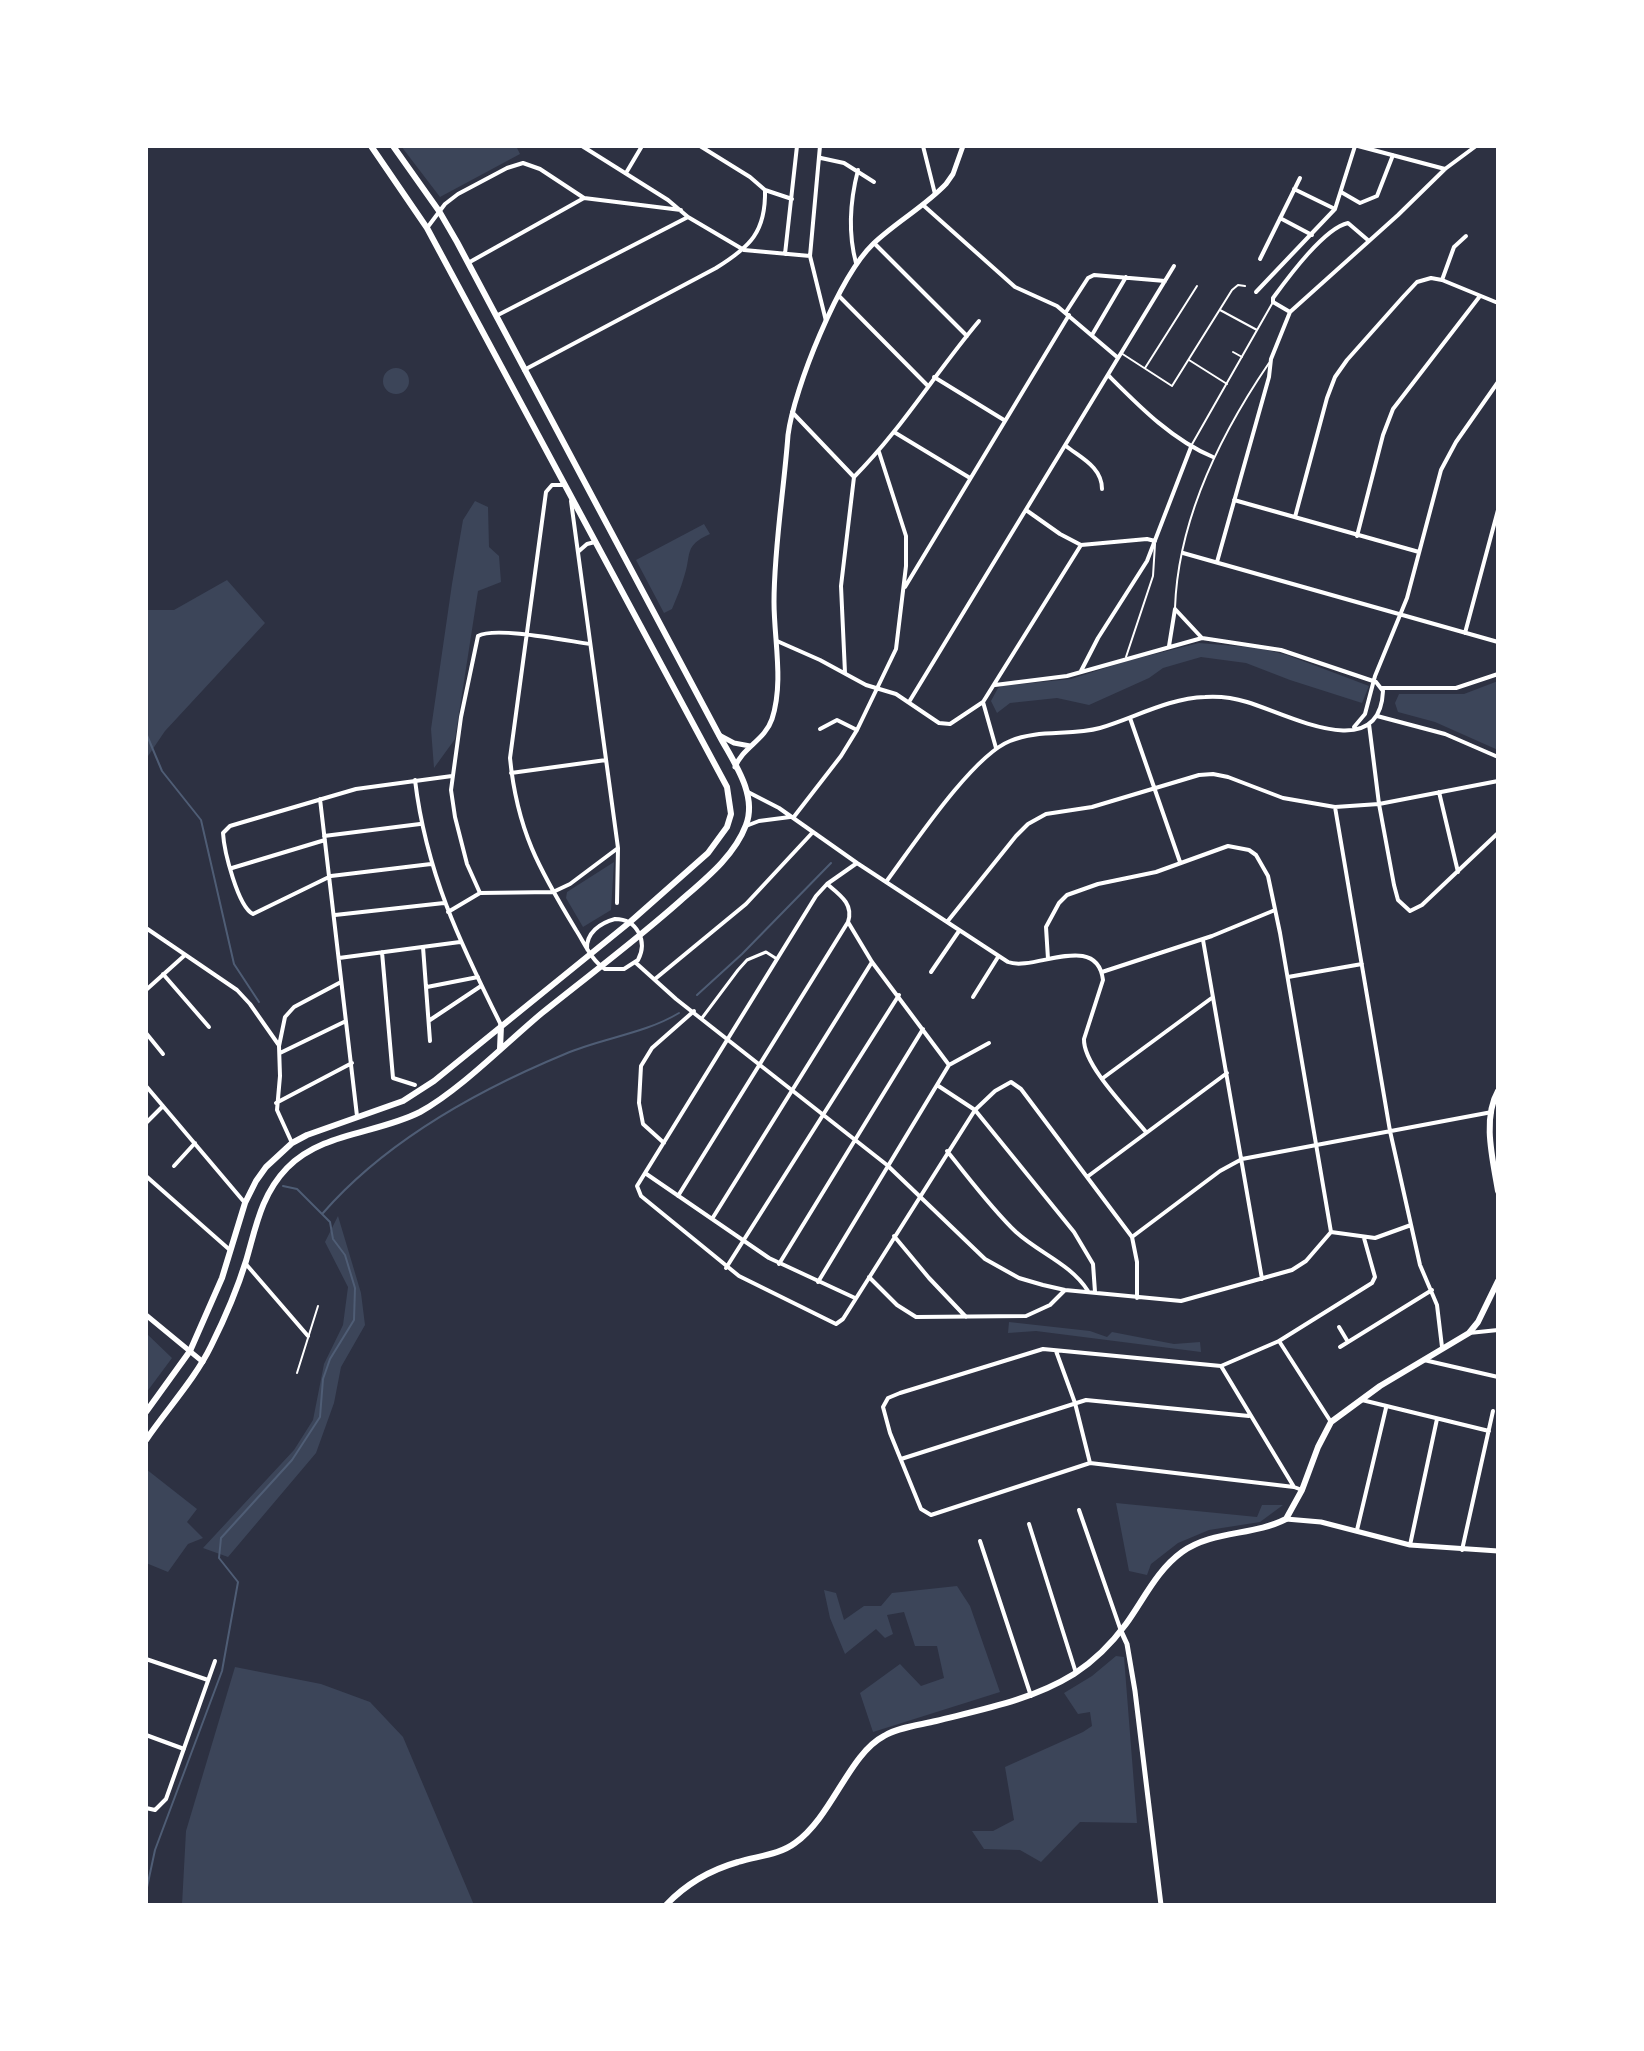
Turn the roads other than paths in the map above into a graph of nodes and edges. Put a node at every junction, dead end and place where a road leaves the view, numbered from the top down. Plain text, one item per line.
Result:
1 (371, 146) edge
2 (393, 146) edge
3 (582, 146) edge
4 (642, 146) edge
5 (700, 146) edge
6 (797, 146) edge
7 (820, 146) edge
8 (923, 146) edge
9 (963, 146) edge
10 (1356, 146) edge
11 (1476, 146) edge
12 (1393, 154) junction
13 (821, 158) junction
14 (1445, 169) junction
15 (858, 170) junction
16 (626, 173) junction
17 (1300, 178) dead end
18 (874, 182) dead end
19 (1294, 189) junction
20 (765, 190) junction
21 (1341, 192) junction
22 (935, 195) junction
23 (584, 198) junction
24 (792, 199) junction
25 (923, 205) junction
26 (1335, 209) junction
27 (681, 210) junction
28 (439, 211) junction
29 (688, 217) junction
30 (1280, 218) junction
31 (427, 228) junction
32 (1312, 235) junction
33 (1466, 236) dead end
34 (1369, 241) junction
35 (874, 243) junction
36 (744, 250) junction
37 (785, 254) junction
38 (810, 256) junction
39 (1260, 259) dead end
40 (468, 263) junction
41 (856, 263) junction
42 (1174, 266) dead end
43 (1126, 277) junction
44 (1442, 280) junction
45 (1165, 281) junction
46 (1197, 286) dead end
47 (1245, 286) dead end
48 (1256, 292) dead end
49 (839, 296) junction
50 (1480, 296) junction
51 (1273, 302) junction
52 (1498, 303) edge
53 (1220, 309) junction
54 (1290, 312) junction
55 (1068, 314) junction
56 (496, 316) junction
57 (826, 321) junction
58 (979, 321) dead end
59 (1258, 330) junction
60 (483, 331) junction
61 (1092, 335) junction
62 (967, 336) junction
63 (1233, 352) dead end
64 (1119, 354) junction
65 (1243, 358) junction
66 (1271, 359) junction
67 (1189, 360) junction
68 (1144, 369) junction
69 (524, 370) junction
70 (1108, 375) junction
71 (934, 377) junction
72 (509, 378) junction
73 (1498, 382) edge
74 (927, 385) junction
75 (1228, 385) junction
76 (792, 412) junction
77 (1004, 420) junction
78 (894, 432) junction
79 (1066, 446) junction
80 (1191, 447) junction
81 (879, 452) junction
82 (1213, 457) junction
83 (854, 477) junction
84 (970, 478) junction
85 (566, 486) junction
86 (1102, 489) dead end
87 (570, 499) junction
88 (1234, 500) junction
89 (1026, 510) junction
90 (1498, 510) edge
91 (1295, 517) junction
92 (1357, 536) junction
93 (1155, 541) junction
94 (595, 542) junction
95 (1081, 545) junction
96 (579, 551) junction
97 (1419, 552) junction
98 (1183, 553) junction
99 (1217, 562) junction
100 (903, 591) junction
101 (1175, 609) junction
102 (1401, 613) junction
103 (1465, 633) junction
104 (527, 635) junction
105 (1202, 638) junction
106 (777, 641) junction
107 (1498, 642) edge
108 (590, 644) junction
109 (1169, 646) junction
110 (1126, 658) junction
111 (1081, 671) junction
112 (845, 673) junction
113 (1498, 674) edge
114 (1373, 681) junction
115 (995, 685) junction
116 (879, 688) junction
117 (1382, 688) junction
118 (909, 702) junction
119 (983, 702) junction
120 (1370, 702) junction
121 (1381, 708) junction
122 (1377, 716) junction
123 (1130, 718) junction
124 (1391, 720) junction
125 (1369, 724) junction
126 (1352, 728) junction
127 (820, 729) dead end
128 (857, 730) junction
129 (719, 735) junction
130 (751, 746) junction
131 (996, 748) junction
132 (1498, 757) edge
133 (606, 760) junction
134 (735, 767) junction
135 (511, 773) junction
136 (452, 776) junction
137 (415, 780) junction
138 (1498, 781) edge
139 (1153, 789) junction
140 (746, 791) junction
141 (1439, 792) junction
142 (320, 799) junction
143 (1379, 804) junction
144 (1335, 807) junction
145 (791, 818) junction
146 (420, 824) junction
147 (746, 826) junction
148 (813, 832) junction
149 (1498, 833) edge
150 (324, 838) junction
151 (618, 848) junction
152 (1180, 862) junction
153 (857, 863) junction
154 (431, 864) junction
155 (232, 868) junction
156 (1458, 872) junction
157 (331, 876) junction
158 (886, 882) junction
159 (827, 884) junction
160 (553, 892) junction
161 (480, 893) junction
162 (444, 903) junction
163 (617, 903) dead end
164 (1275, 910) junction
165 (448, 912) junction
166 (335, 915) junction
167 (630, 922) junction
168 (848, 922) junction
169 (947, 922) junction
170 (146, 928) edge
171 (959, 931) junction
172 (578, 933) junction
173 (591, 933) junction
174 (640, 936) junction
175 (1203, 940) junction
176 (460, 942) junction
177 (423, 947) junction
178 (382, 952) junction
179 (589, 952) junction
180 (185, 955) junction
181 (998, 957) junction
182 (339, 958) junction
183 (777, 959) junction
184 (1048, 959) junction
185 (872, 962) junction
186 (636, 963) junction
187 (1362, 964) junction
188 (601, 967) junction
189 (931, 972) dead end
190 (1102, 972) junction
191 (163, 974) junction
192 (478, 977) junction
193 (1288, 977) junction
194 (655, 979) junction
195 (341, 982) junction
196 (481, 986) junction
197 (427, 987) junction
198 (146, 990) edge
199 (899, 995) junction
200 (973, 997) dead end
201 (1213, 997) junction
202 (691, 1010) junction
203 (702, 1018) junction
204 (346, 1021) junction
205 (429, 1021) junction
206 (501, 1026) junction
207 (209, 1027) dead end
208 (923, 1029) junction
209 (146, 1033) edge
210 (728, 1039) junction
211 (430, 1041) dead end
212 (989, 1043) dead end
213 (279, 1046) junction
214 (500, 1049) junction
215 (280, 1053) junction
216 (163, 1054) dead end
217 (352, 1063) junction
218 (759, 1064) junction
219 (949, 1065) junction
220 (1227, 1073) junction
221 (1103, 1078) junction
222 (415, 1085) dead end
223 (937, 1085) junction
224 (146, 1086) edge
225 (792, 1090) junction
226 (1498, 1091) edge
227 (276, 1103) junction
228 (163, 1106) junction
229 (1495, 1109) edge
230 (975, 1110) junction
231 (357, 1116) junction
232 (825, 1116) junction
233 (146, 1123) edge
234 (1390, 1131) junction
235 (1146, 1132) junction
236 (854, 1140) junction
237 (195, 1143) junction
238 (292, 1143) junction
239 (664, 1143) junction
240 (1316, 1144) junction
241 (947, 1151) junction
242 (1242, 1159) junction
243 (887, 1165) junction
244 (174, 1166) dead end
245 (645, 1173) junction
246 (146, 1176) edge
247 (1087, 1177) junction
248 (1498, 1191) edge
249 (920, 1194) junction
250 (678, 1196) junction
251 (245, 1203) junction
252 (712, 1219) junction
253 (1411, 1225) junction
254 (1331, 1232) junction
255 (894, 1236) junction
256 (1132, 1237) junction
257 (1364, 1238) junction
258 (743, 1241) junction
259 (231, 1251) junction
260 (245, 1263) junction
261 (779, 1264) junction
262 (726, 1268) junction
263 (869, 1277) junction
264 (1262, 1279) junction
265 (1498, 1281) edge
266 (818, 1282) junction
267 (1065, 1290) junction
268 (1432, 1290) junction
269 (1088, 1291) junction
270 (1095, 1292) junction
271 (855, 1298) junction
272 (1137, 1298) junction
273 (318, 1306) dead end
274 (146, 1315) edge
275 (966, 1317) junction
276 (1339, 1327) dead end
277 (1498, 1330) edge
278 (1469, 1333) junction
279 (308, 1336) junction
280 (1279, 1341) junction
281 (1348, 1342) junction
282 (1340, 1347) dead end
283 (1442, 1347) junction
284 (1056, 1350) junction
285 (190, 1351) junction
286 (1422, 1360) junction
287 (203, 1362) junction
288 (1221, 1366) junction
289 (297, 1373) dead end
290 (1498, 1377) edge
291 (1360, 1399) junction
292 (1075, 1403) junction
293 (1386, 1408) junction
294 (1493, 1411) dead end
295 (146, 1412) edge
296 (1249, 1416) junction
297 (1437, 1419) junction
298 (1331, 1422) junction
299 (1489, 1431) junction
300 (146, 1440) edge
301 (901, 1459) junction
302 (1090, 1463) junction
303 (1294, 1487) junction
304 (1302, 1490) junction
305 (1079, 1510) dead end
306 (1286, 1519) junction
307 (1029, 1524) dead end
308 (1356, 1533) junction
309 (980, 1541) dead end
310 (1410, 1545) junction
311 (1462, 1550) junction
312 (1498, 1551) edge
313 (1121, 1631) junction
314 (146, 1659) edge
315 (215, 1661) dead end
316 (1076, 1673) junction
317 (208, 1680) junction
318 (1031, 1696) junction
319 (146, 1735) edge
320 (184, 1749) junction
321 (146, 1808) edge
322 (666, 1905) edge
323 (1161, 1905) edge

1 - 31 main road
2 - 28 main road
3 - 16 street
4 - 16 street
5 - 20 street
6 - 24 street
7 - 13 street
8 - 22 street
9 - 22 street
10 - 12 street
10 - 21 street
11 - 14 street
12 - 14 street
12 - 21 street
13 - 15 street
13 - 38 street
14 - 34 street
15 - 18 street
15 - 41 street
16 - 27 street
17 - 19 street
19 - 26 street
19 - 30 street
20 - 24 street
20 - 36 street
21 - 26 street
22 - 25 street
23 - 27 street
23 - 28 street
23 - 40 street
24 - 37 street
25 - 35 street
25 - 55 street
26 - 32 street
27 - 29 street
28 - 31 street
28 - 40 main road
29 - 36 street
29 - 56 street
30 - 32 street
30 - 39 street
31 - 60 main road
32 - 48 street
33 - 44 street
34 - 51 street
34 - 54 street
35 - 41 street
35 - 62 street
36 - 37 street
36 - 69 street
37 - 38 street
38 - 57 street
40 - 56 main road
41 - 49 street
42 - 45 street
43 - 45 street
43 - 55 street
43 - 61 street
44 - 50 street
44 - 91 street
45 - 64 street
46 - 68 lane
47 - 53 lane
49 - 57 street
49 - 74 street
50 - 52 street
50 - 92 street
51 - 54 street
51 - 59 lane
53 - 59 lane
53 - 67 lane
54 - 66 street
55 - 61 street
55 - 77 street
56 - 60 main road
56 - 69 main road
57 - 76 street
58 - 62 street
59 - 65 lane
60 - 72 main road
61 - 64 street
62 - 71 street
63 - 65 lane
64 - 68 lane
64 - 70 street
65 - 75 lane
66 - 82 lane
66 - 88 street
67 - 68 lane
67 - 75 lane
69 - 72 main road
69 - 129 main road
70 - 79 street
70 - 80 street
71 - 74 street
71 - 77 street
72 - 85 main road
73 - 97 street
74 - 78 street
75 - 80 lane
76 - 83 street
76 - 106 street
77 - 84 street
78 - 81 street
78 - 84 street
79 - 86 street
79 - 89 street
80 - 82 street
80 - 93 street
81 - 83 street
81 - 100 street
82 - 98 lane
83 - 112 street
84 - 100 street
85 - 87 main road
85 - 104 street
87 - 94 main road
87 - 96 street
88 - 91 street
88 - 99 street
89 - 95 street
89 - 118 street
90 - 103 street
91 - 92 street
92 - 97 street
93 - 95 street
93 - 110 lane
93 - 111 street
94 - 96 street
94 - 167 main road
95 - 115 street
96 - 108 street
97 - 102 street
98 - 99 street
98 - 101 lane
99 - 102 street
100 - 116 street
101 - 105 street
101 - 109 street
102 - 103 street
102 - 114 street
103 - 107 street
104 - 108 street
104 - 135 street
104 - 136 street
105 - 109 street
105 - 114 street
106 - 112 street
106 - 130 street
108 - 133 street
109 - 110 street
110 - 111 street
111 - 115 street
112 - 116 street
113 - 117 street
114 - 117 street
114 - 120 street
115 - 119 street
116 - 118 street
116 - 128 street
117 - 121 street
118 - 119 street
119 - 131 street
120 - 122 street
120 - 126 street
121 - 122 street
121 - 124 street
122 - 124 street
122 - 125 street
123 - 126 street
123 - 131 street
123 - 139 street
124 - 132 street
125 - 126 street
125 - 143 street
127 - 128 street
128 - 145 street
129 - 130 street
129 - 134 main road
130 - 134 street
131 - 158 street
133 - 135 street
133 - 151 street
134 - 140 main road
135 - 160 street
136 - 137 street
136 - 161 street
137 - 142 street
137 - 146 street
138 - 141 street
139 - 144 street
139 - 152 street
139 - 169 street
140 - 145 street
140 - 147 main road
141 - 143 street
141 - 156 street
142 - 150 street
142 - 155 street
143 - 144 street
143 - 156 street
144 - 187 street
145 - 147 street
145 - 148 street
146 - 150 street
146 - 154 street
147 - 174 main road
148 - 153 street
148 - 194 street
149 - 156 street
150 - 155 street
150 - 157 street
151 - 160 street
151 - 163 street
152 - 164 street
152 - 184 street
153 - 158 street
153 - 159 street
154 - 157 street
154 - 162 street
155 - 157 street
157 - 166 street
158 - 169 street
159 - 168 street
159 - 183 street
160 - 161 street
160 - 172 street
161 - 165 street
162 - 165 street
162 - 166 street
164 - 175 street
164 - 193 street
165 - 176 street
166 - 182 street
167 - 173 street
167 - 174 street
167 - 179 main road
168 - 185 street
168 - 218 street
169 - 171 street
170 - 180 street
171 - 181 street
171 - 189 street
172 - 173 street
172 - 179 street
173 - 179 street
174 - 186 street
174 - 188 main road
175 - 190 street
175 - 201 street
176 - 177 street
176 - 192 street
177 - 178 street
177 - 197 street
178 - 182 street
178 - 222 street
179 - 188 street
179 - 206 main road
180 - 191 street
180 - 213 street
181 - 184 street
181 - 200 street
182 - 195 street
183 - 203 street
183 - 210 street
184 - 190 street
185 - 199 street
185 - 225 street
186 - 188 street
186 - 194 street
187 - 193 street
187 - 234 street
188 - 214 main road
190 - 221 street
191 - 198 street
191 - 207 street
192 - 196 street
192 - 197 street
193 - 240 street
194 - 202 street
195 - 204 street
195 - 213 street
196 - 205 street
196 - 206 street
197 - 205 street
199 - 208 street
199 - 232 street
201 - 220 street
201 - 221 street
202 - 203 street
202 - 239 street
203 - 210 street
204 - 215 street
204 - 217 street
205 - 211 street
206 - 214 main road
206 - 231 main road
208 - 219 street
208 - 236 street
209 - 216 street
210 - 218 street
210 - 239 street
212 - 219 street
213 - 215 street
214 - 260 main road
215 - 227 street
217 - 227 street
217 - 231 street
218 - 225 street
218 - 250 street
219 - 223 street
220 - 235 street
220 - 242 street
221 - 235 street
223 - 230 street
223 - 243 street
224 - 228 street
225 - 232 street
225 - 252 street
226 - 229 main road
227 - 238 street
228 - 233 street
228 - 237 street
229 - 234 street
229 - 248 main road
230 - 241 street
230 - 247 street
230 - 270 street
231 - 238 main road
232 - 236 street
232 - 258 street
234 - 240 street
234 - 253 street
235 - 247 street
236 - 243 street
236 - 261 street
237 - 244 street
237 - 251 street
238 - 251 main road
239 - 245 street
240 - 242 street
240 - 254 street
241 - 249 street
241 - 269 street
242 - 256 street
242 - 264 street
243 - 249 street
243 - 266 street
245 - 250 street
245 - 262 street
246 - 259 street
247 - 256 street
249 - 255 street
249 - 267 street
250 - 252 street
251 - 259 main road
252 - 258 street
253 - 257 street
253 - 268 street
254 - 257 street
254 - 264 street
255 - 263 street
255 - 275 street
256 - 272 street
257 - 280 street
258 - 261 street
258 - 262 street
259 - 285 main road
260 - 279 street
260 - 287 main road
261 - 266 street
262 - 271 street
263 - 271 street
263 - 275 street
264 - 272 street
265 - 278 main road
266 - 271 street
267 - 269 street
267 - 275 street
268 - 281 street
268 - 283 street
269 - 270 street
270 - 272 street
273 - 279 lane
274 - 285 street
276 - 281 street
277 - 278 street
278 - 283 main road
279 - 289 lane
280 - 288 street
280 - 298 street
281 - 282 street
283 - 286 main road
284 - 288 street
284 - 292 street
284 - 301 street
285 - 287 street
285 - 295 main road
286 - 290 street
286 - 291 main road
287 - 300 main road
288 - 296 street
291 - 293 street
291 - 298 main road
292 - 296 street
292 - 301 street
292 - 302 street
293 - 297 street
293 - 308 street
294 - 299 street
296 - 303 street
297 - 299 street
297 - 310 street
298 - 304 main road
299 - 311 street
301 - 302 street
302 - 303 street
303 - 304 street
304 - 306 main road
305 - 313 street
306 - 308 street
306 - 313 main road
307 - 316 street
308 - 310 street
309 - 318 street
310 - 311 street
311 - 312 street
313 - 316 main road
313 - 323 street
314 - 317 street
315 - 317 street
316 - 318 main road
317 - 320 street
318 - 322 main road
319 - 320 street
320 - 321 street

